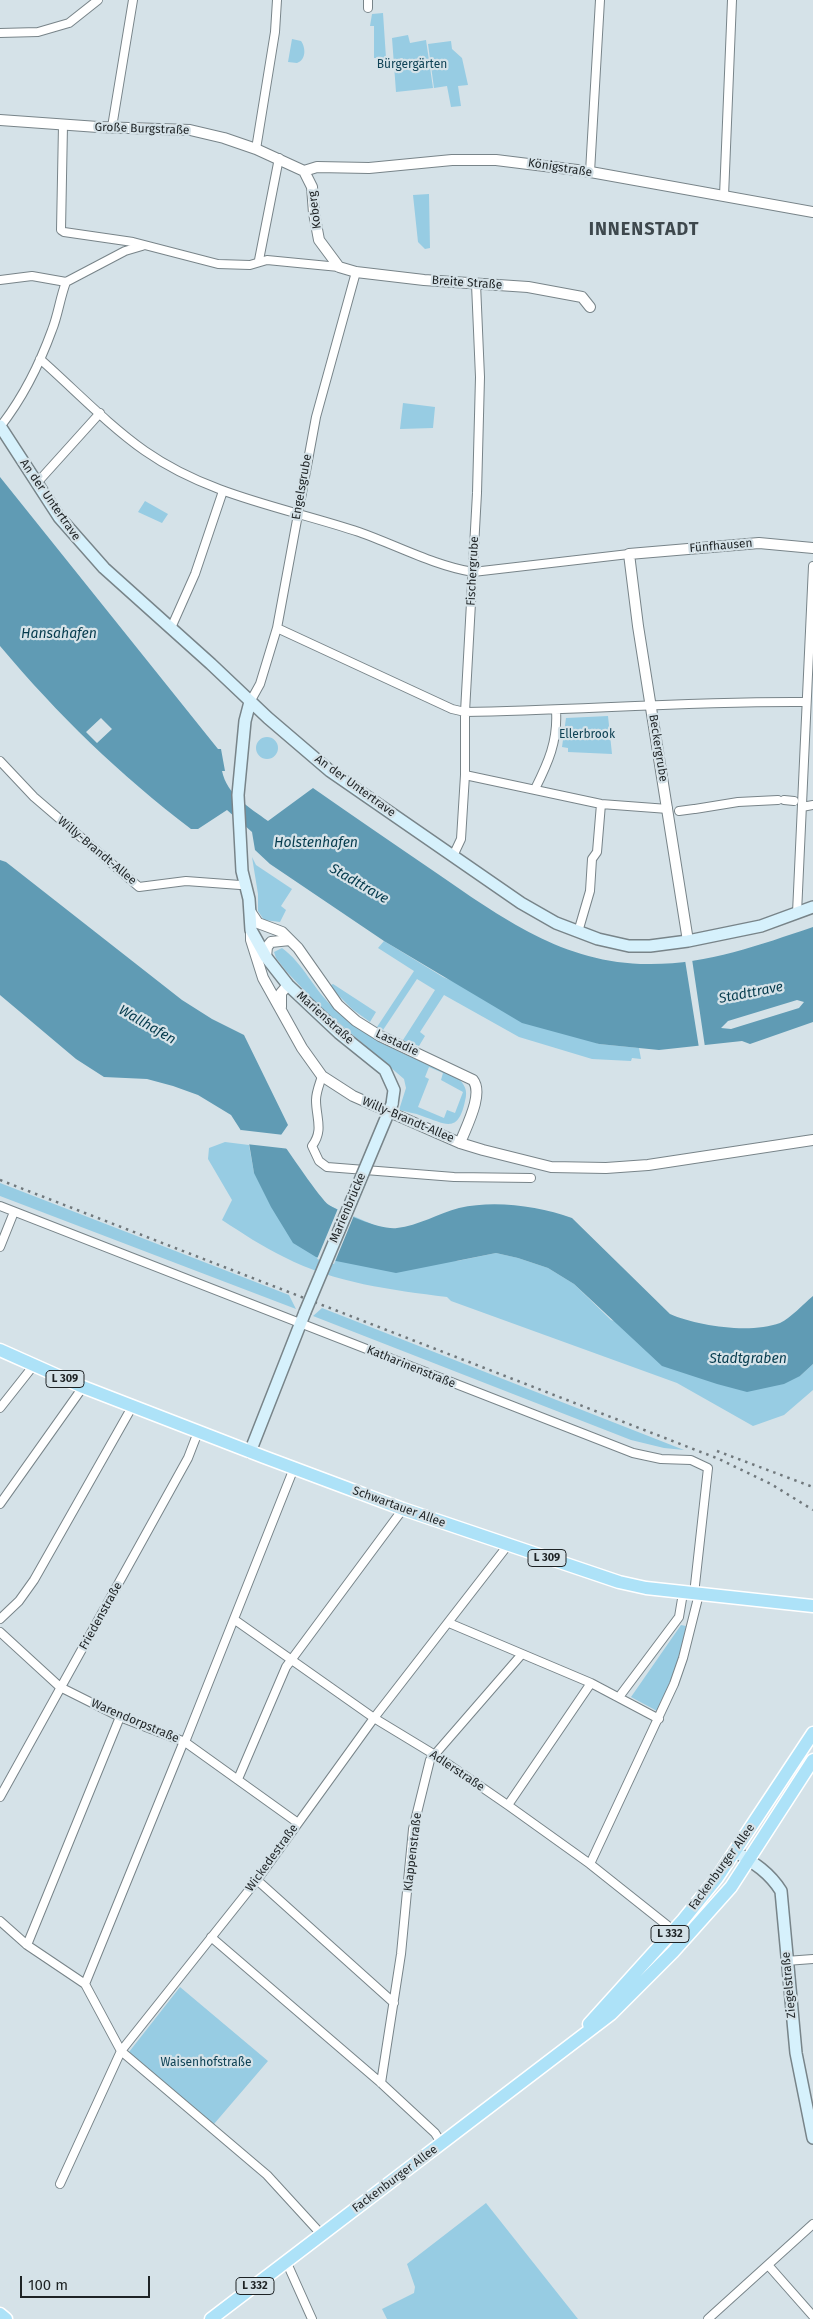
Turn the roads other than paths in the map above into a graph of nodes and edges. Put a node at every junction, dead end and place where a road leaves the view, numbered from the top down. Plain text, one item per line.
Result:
1 (98, 0) edge
2 (133, 0) edge
3 (277, 0) edge
4 (600, 0) edge
5 (732, 0) edge
6 (0, 32) edge
7 (0, 120) edge
8 (63, 125) junction
9 (112, 127) junction
10 (256, 149) junction
11 (279, 158) junction
12 (304, 171) junction
13 (590, 172) junction
14 (724, 196) junction
15 (813, 212) edge
16 (142, 246) junction
17 (259, 260) junction
18 (339, 267) junction
19 (356, 272) junction
20 (0, 280) edge
21 (66, 282) junction
22 (476, 284) junction
23 (590, 307) dead end
24 (40, 358) junction
25 (100, 413) junction
26 (0, 426) edge
27 (36, 484) junction
28 (223, 491) junction
29 (298, 515) junction
30 (813, 548) edge
31 (629, 554) junction
32 (813, 566) edge
33 (473, 572) junction
34 (171, 628) junction
35 (277, 628) junction
36 (250, 702) junction
37 (806, 702) junction
38 (650, 704) junction
39 (556, 711) junction
40 (465, 712) junction
41 (0, 761) edge
42 (465, 775) junction
43 (535, 789) junction
44 (798, 802) junction
45 (601, 804) junction
46 (813, 806) edge
47 (673, 811) junction
48 (453, 856) junction
49 (246, 883) junction
50 (813, 907) edge
51 (250, 911) junction
52 (797, 913) junction
53 (251, 930) junction
54 (578, 932) junction
55 (290, 940) junction
56 (688, 941) junction
57 (266, 957) junction
58 (288, 985) junction
59 (282, 1011) junction
60 (322, 1076) junction
61 (392, 1104) joint
62 (813, 1140) edge
63 (460, 1142) junction
64 (531, 1178) dead end
65 (0, 1206) edge
66 (14, 1212) junction
67 (0, 1246) edge
68 (303, 1317) junction
69 (0, 1350) edge
70 (34, 1365) junction
71 (83, 1387) junction
72 (132, 1406) junction
73 (0, 1408) edge
74 (198, 1432) junction
75 (250, 1452) junction
76 (294, 1468) junction
77 (0, 1504) edge
78 (403, 1509) junction
79 (508, 1545) junction
80 (692, 1594) junction
81 (813, 1606) edge
82 (679, 1616) junction
83 (0, 1619) edge
84 (234, 1620) junction
85 (693, 1620) junction
86 (449, 1623) junction
87 (0, 1632) edge
88 (522, 1654) junction
89 (290, 1660) junction
90 (591, 1683) junction
91 (60, 1687) junction
92 (619, 1697) junction
93 (120, 1717) junction
94 (374, 1718) junction
95 (659, 1719) junction
96 (813, 1733) edge
97 (185, 1741) junction
98 (435, 1755) junction
99 (813, 1760) edge
100 (238, 1779) junction
101 (0, 1798) edge
102 (508, 1805) junction
103 (298, 1823) junction
104 (736, 1852) junction
105 (749, 1860) junction
106 (590, 1864) junction
107 (257, 1880) junction
108 (0, 1921) edge
109 (673, 1930) junction
110 (211, 1937) junction
111 (27, 1945) junction
112 (813, 1959) edge
113 (786, 1961) junction
114 (85, 1984) junction
115 (394, 2003) junction
116 (578, 2038) junction
117 (121, 2051) junction
118 (381, 2083) junction
119 (813, 2138) edge
120 (442, 2144) junction
121 (60, 2184) dead end
122 (813, 2224) edge
123 (321, 2234) junction
124 (286, 2261) junction
125 (768, 2265) junction
126 (0, 2314) edge
127 (813, 2316) edge
128 (6, 2319) edge
129 (211, 2319) edge
130 (312, 2319) edge
131 (708, 2319) edge

1 - 6 street
2 - 9 street
3 - 10 street
4 - 13 street
5 - 14 street
7 - 8 street, Große Burgstraße
8 - 9 street, Große Burgstraße
8 - 16 street
9 - 10 street, Große Burgstraße
10 - 11 street, Große Burgstraße
11 - 12 street
11 - 17 street
12 - 13 street, Königstraße
12 - 18 street, Koberg
13 - 14 street, Königstraße
14 - 15 street, Königstraße
16 - 17 street
16 - 21 street
17 - 18 street
18 - 19 street, Breite Straße
19 - 22 street, Breite Straße
19 - 29 street, Engelsgrube
20 - 21 street
21 - 24 street
22 - 23 street, Breite Straße
22 - 33 street, Fischergrube
24 - 25 street
24 - 26 street
25 - 27 street
25 - 28 street
26 - 27 main road, An der Untertrave
27 - 34 main road, An der Untertrave
28 - 29 street
28 - 34 street
29 - 33 street
29 - 35 street, Engelsgrube
30 - 31 street, Fünfhausen
31 - 33 street
31 - 38 street, Beckergrube
32 - 37 street
33 - 40 street, Fischergrube
34 - 36 main road, An der Untertrave
35 - 36 street, Engelsgrube
35 - 40 street
36 - 48 main road, An der Untertrave
36 - 49 main road, Willy-Brandt-Allee
37 - 38 street
37 - 44 street
38 - 39 street
38 - 47 street, Beckergrube
39 - 40 street
39 - 43 street
40 - 42 street, Fischergrube
41 - 49 street, Willy-Brandt-Allee
42 - 43 street
42 - 48 street, Fischergrube
43 - 45 street
44 - 46 street
44 - 47 street
44 - 52 street
45 - 47 street
45 - 54 street
47 - 56 street, Beckergrube
48 - 54 main road, An der Untertrave
49 - 51 main road, Willy-Brandt-Allee
50 - 52 main road, An der Untertrave
51 - 53 main road, Willy-Brandt-Allee
51 - 55 street, Lastadie
52 - 56 main road, An der Untertrave
53 - 57 main road, Marienstraße
53 - 59 street, Willy-Brandt-Allee
54 - 56 main road, An der Untertrave
55 - 57 street
55 - 63 street, Lastadie
57 - 58 main road, Marienstraße
58 - 59 street
58 - 61 main road, Marienstraße
59 - 60 street, Willy-Brandt-Allee
60 - 63 street, Willy-Brandt-Allee
60 - 64 street
61 - 68 main road, Marienbrücke, bridge
62 - 63 street, Willy-Brandt-Allee
65 - 66 street, Katharinenstraße
66 - 67 street
66 - 68 street, Katharinenstraße
68 - 75 main road
68 - 80 street, Katharinenstraße
69 - 70 main road, Schwartauer Allee / L 309
70 - 71 main road, Schwartauer Allee / L 309
70 - 73 street
71 - 72 main road, Schwartauer Allee / L 309
71 - 77 street
72 - 74 main road, Schwartauer Allee / L 309
72 - 83 street
74 - 75 main road, Schwartauer Allee / L 309
74 - 91 street, Friedenstraße
75 - 76 main road, Schwartauer Allee / L 309
76 - 78 main road, Schwartauer Allee / L 309
76 - 84 street
78 - 79 main road, Schwartauer Allee / L 309
78 - 89 street
79 - 80 main road, Schwartauer Allee / L 309
79 - 86 street, Wickedestraße
80 - 81 main road, Schwartauer Allee / L 309
80 - 82 street
80 - 85 street
82 - 85 street
82 - 92 street
84 - 89 street, Adlerstraße
84 - 97 street
85 - 95 street
86 - 88 street
86 - 94 street, Wickedestraße
87 - 91 street, Warendorpstraße
88 - 90 street
88 - 98 street, Klappenstraße
89 - 94 street, Adlerstraße
89 - 100 street
90 - 92 street
90 - 102 street
91 - 93 street, Warendorpstraße
91 - 101 street, Friedenstraße
92 - 95 street
93 - 97 street, Warendorpstraße
93 - 111 street
94 - 98 street, Adlerstraße
94 - 103 street, Wickedestraße
95 - 106 street
96 - 104 main road, Fackenburger Allee / L 332
97 - 100 street, Warendorpstraße
97 - 114 street
98 - 102 street, Adlerstraße
98 - 115 street, Klappenstraße
99 - 105 main road, Fackenburger Allee / L 332
100 - 103 street, Warendorpstraße
102 - 106 street, Adlerstraße
103 - 107 street, Wickedestraße
104 - 105 main road, Ziegelstraße
104 - 109 main road, Fackenburger Allee / L 332
105 - 113 main road, Ziegelstraße
105 - 116 main road, Fackenburger Allee / L 332
106 - 109 street, Adlerstraße
107 - 110 street, Wickedestraße
107 - 115 street
108 - 111 street
109 - 116 main road, Fackenburger Allee / L 332
110 - 117 street, Wickedestraße
110 - 118 street
111 - 114 street
112 - 113 street
113 - 119 main road, Ziegelstraße
114 - 117 street
115 - 118 street, Klappenstraße
116 - 120 main road, Fackenburger Allee / L 332
117 - 121 street, Wickedestraße
117 - 123 street
118 - 120 street
120 - 123 main road, Fackenburger Allee / L 332
122 - 125 street
123 - 124 main road, Fackenburger Allee / L 332
124 - 129 main road, Fackenburger Allee / L 332
124 - 130 street
125 - 127 street
125 - 131 street
126 - 128 main road

